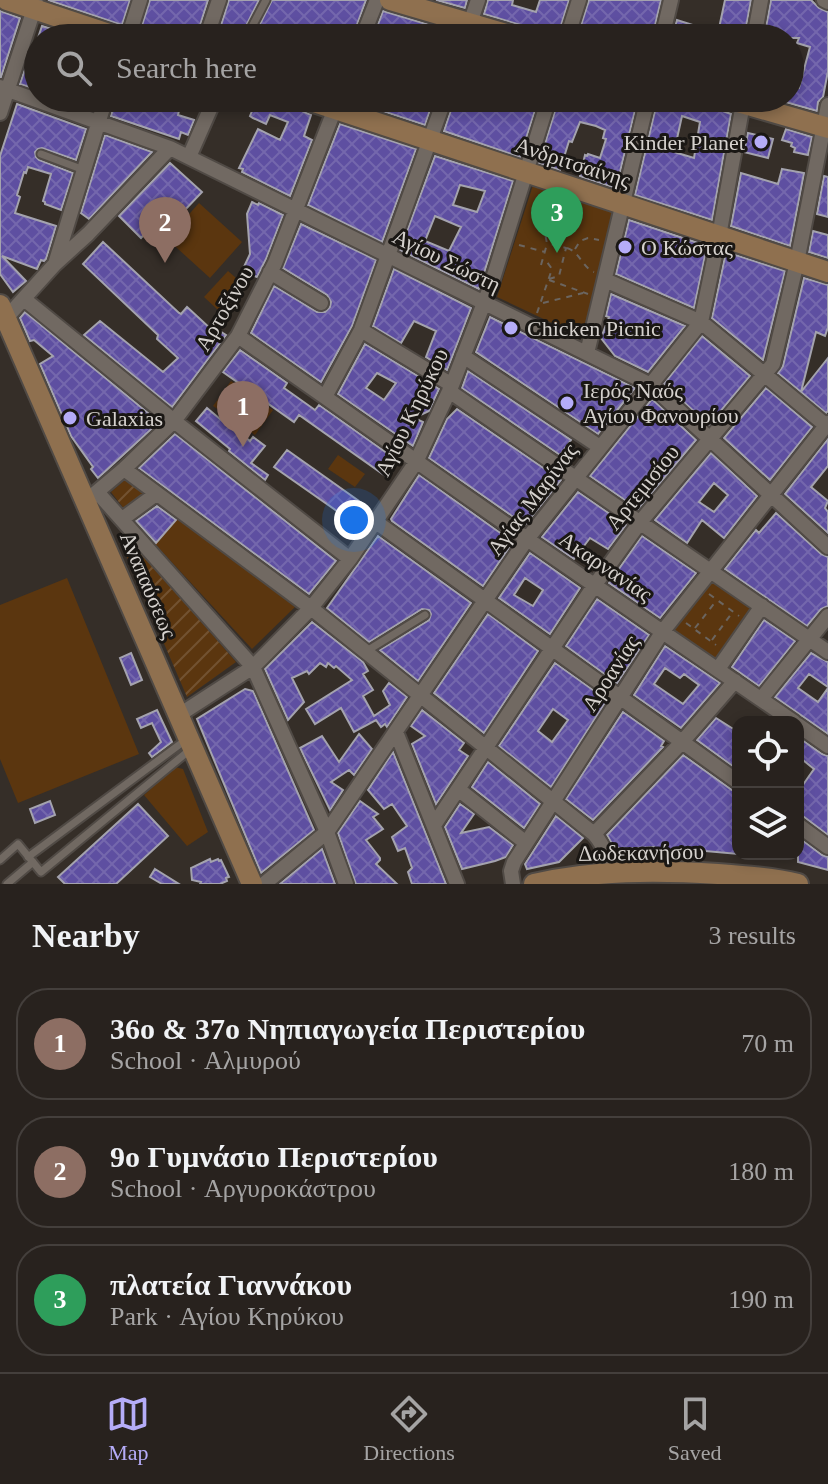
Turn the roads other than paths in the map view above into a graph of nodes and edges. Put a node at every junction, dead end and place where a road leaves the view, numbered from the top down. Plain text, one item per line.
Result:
1 (7, 0) edge
2 (140, 0) edge
3 (219, 0) edge
4 (266, 0) edge
5 (377, 0) edge
6 (390, 0) edge
7 (478, 0) edge
8 (579, 0) edge
9 (671, 0) edge
10 (761, 0) edge
11 (35, 4) edge
12 (28, 24) edge
13 (86, 24) edge
14 (132, 24) edge
15 (211, 24) edge
16 (253, 24) edge
17 (368, 24) edge
18 (450, 24) edge
19 (470, 24) edge
20 (571, 24) edge
21 (665, 24) edge
22 (757, 24) edge
23 (24, 34) edge
24 (4, 88) edge
25 (24, 95) edge
26 (828, 105) edge
27 (71, 112) edge
28 (102, 112) edge
29 (209, 112) edge
30 (333, 112) edge
31 (359, 112) edge
32 (440, 112) edge
33 (545, 112) edge
34 (645, 112) edge
35 (735, 112) edge
36 (775, 112) edge
37 (0, 113) edge
38 (99, 122) junction
39 (826, 128) edge
40 (430, 140) junction
41 (170, 148) junction
42 (41, 154) dead end
43 (189, 157) junction
44 (84, 170) junction
45 (527, 173) junction
46 (624, 204) junction
47 (296, 209) junction
48 (68, 222) junction
49 (88, 234) junction
50 (719, 236) junction
51 (389, 255) junction
52 (797, 262) junction
53 (55, 264) junction
54 (270, 272) junction
55 (828, 272) edge
56 (606, 278) junction
57 (24, 299) junction
58 (321, 303) dead end
59 (485, 303) junction
60 (3, 311) edge
61 (701, 322) junction
62 (361, 330) junction
63 (238, 336) junction
64 (587, 353) junction
65 (463, 356) junction
66 (765, 375) junction
67 (651, 385) junction
68 (451, 388) junction
69 (325, 397) junction
70 (174, 421) junction
71 (827, 425) edge
72 (710, 439) junction
73 (600, 447) junction
74 (416, 462) junction
75 (124, 469) junction
76 (576, 477) junction
77 (156, 494) junction
78 (771, 495) junction
79 (92, 497) junction
80 (121, 518) junction
81 (641, 521) junction
82 (376, 522) junction
83 (527, 539) junction
84 (828, 547) edge
85 (350, 559) junction
86 (710, 571) junction
87 (594, 586) junction
88 (485, 601) junction
89 (762, 606) junction
90 (311, 608) junction
91 (425, 615) dead end
92 (828, 616) edge
93 (663, 631) junction
94 (809, 639) junction
95 (553, 647) junction
96 (365, 652) junction
97 (828, 652) edge
98 (253, 667) junction
99 (718, 669) junction
100 (735, 681) junction
101 (421, 696) junction
102 (621, 697) junction
103 (761, 699) junction
104 (179, 715) junction
105 (785, 716) edge
106 (804, 730) edge
107 (396, 732) junction
108 (682, 742) junction
109 (191, 743) junction
110 (828, 746) edge
111 (487, 747) junction
112 (732, 778) edge
113 (458, 789) junction
114 (552, 801) junction
115 (434, 825) junction
116 (804, 829) edge
117 (327, 832) junction
118 (594, 834) junction
119 (526, 843) junction
120 (828, 847) edge
121 (31, 859) junction
122 (0, 860) edge
123 (608, 873) junction
124 (642, 878) edge
125 (730, 880) edge
126 (7, 884) edge
127 (252, 884) edge
128 (264, 884) edge
129 (345, 884) edge
130 (457, 884) edge
131 (513, 884) edge
132 (534, 884) edge
133 (798, 884) edge

1 - 11 street
2 - 14 street
3 - 15 street
4 - 16 lane
5 - 17 street
6 - 18 street
7 - 19 street
8 - 20 street
9 - 21 street
10 - 22 street
11 - 12 street
11 - 13 street
23 - 24 street
24 - 25 street, Αγίου Σώστη
24 - 37 street
26 - 39 street, Αρτεμισίου
27 - 38 street, Αγίου Σώστη
28 - 38 street
29 - 43 street
30 - 47 street, Αρτοξίνου
31 - 40 street, Ανδριτσαίνης
32 - 40 street
33 - 45 street, Αγίου Κηρύκου
34 - 46 street
35 - 50 street, Αγίας Μαρίνας
36 - 39 street
38 - 41 street, Αγίου Σώστη
38 - 44 street
39 - 52 street, Αρτεμισίου
40 - 45 street, Ανδριτσαίνης
40 - 51 street
41 - 43 street, Αγίου Σώστη
41 - 49 street
42 - 44 lane
43 - 47 street, Αγίου Σώστη
44 - 48 street
45 - 46 street, Ανδριτσαίνης
45 - 59 street, Αγίου Κηρύκου
46 - 50 street, Ανδριτσαίνης
46 - 56 street
47 - 51 street, Αγίου Σώστη
47 - 54 street, Αρτοξίνου
48 - 49 street
48 - 53 street
49 - 53 street
50 - 52 street, Ανδριτσαίνης
50 - 61 street, Αγίας Μαρίνας
51 - 59 street, Αγίου Σώστη
51 - 62 street
52 - 55 street, Ανδριτσαίνης
52 - 66 street, Αρτεμισίου
53 - 57 street
54 - 58 street
54 - 63 street, Αρτοξίνου
56 - 61 street
56 - 64 street
57 - 60 street
57 - 70 street
59 - 64 street, Αγίου Σώστη
59 - 65 street, Αγίου Κηρύκου
60 - 79 street, Αναπαύσεως
61 - 66 street
61 - 67 street, Αγίας Μαρίνας
62 - 68 street
62 - 69 street
63 - 69 street, Ακαρνανίας
63 - 70 street, Αρτοξίνου
64 - 67 street, Αγίου Σώστη
65 - 68 street, Αγίου Κηρύκου
65 - 73 street
66 - 71 street
66 - 72 street, Αρτεμισίου
67 - 72 street, Αγίου Σώστη
67 - 73 street, Αγίας Μαρίνας
68 - 74 street, Αγίου Κηρύκου
68 - 76 street
69 - 74 street, Ακαρνανίας
70 - 75 street, Αρτοξίνου
70 - 85 street
71 - 78 street, Αροανίας
72 - 78 street, Αγίου Σώστη
72 - 81 street, Αρτεμισίου
73 - 76 street, Αγίας Μαρίνας
74 - 82 street, Αγίου Κηρύκου
74 - 83 street, Ακαρνανίας
75 - 77 street
75 - 79 street, Αρτοξίνου
76 - 81 street
76 - 83 street, Αγίας Μαρίνας
77 - 80 street
77 - 90 street
78 - 84 street, Αγίου Σώστη
78 - 86 street, Αροανίας
79 - 80 street
79 - 104 street, Αναπαύσεως
80 - 98 street
81 - 86 street
81 - 87 street, Αρτεμισίου
82 - 85 street, Αγίου Κηρύκου
82 - 88 street
83 - 87 street, Ακαρνανίας
83 - 88 street, Αγίας Μαρίνας
85 - 90 street, Αγίου Κηρύκου
86 - 89 street
86 - 93 street, Αροανίας
87 - 93 street, Ακαρνανίας
87 - 95 street, Αρτεμισίου
88 - 95 street
88 - 101 street, Αγίας Μαρίνας
89 - 94 street
89 - 99 street
90 - 96 street
90 - 98 street, Αγίου Κηρύκου
91 - 96 lane
92 - 94 street
93 - 99 street, Ακαρνανίας
93 - 102 street, Αροανίας
94 - 97 street
94 - 103 street
95 - 102 street
95 - 111 street, Αρτεμισίου
96 - 101 street
98 - 104 street, Αγίου Κηρύκου
98 - 117 street
99 - 100 street, Ακαρνανίας
100 - 103 street, Ακαρνανίας
100 - 108 street
101 - 107 street, Αγίας Μαρίνας
101 - 111 street
102 - 108 street
102 - 114 street, Αροανίας
103 - 105 street, Ακαρνανίας
104 - 109 street, Αναπαύσεως
106 - 110 street, Ακαρνανίας
107 - 115 street
107 - 117 street, Αγίας Μαρίνας
108 - 112 street
108 - 118 street
109 - 121 lane
109 - 121 lane
109 - 127 street, Αναπαύσεως
111 - 113 street, Αρτεμισίου
111 - 114 street
113 - 115 street, Αρτεμισίου
113 - 119 street
114 - 118 street
114 - 119 street, Αροανίας
115 - 130 street
116 - 120 street
117 - 128 street, Αγίας Μαρίνας
117 - 129 street
118 - 123 street
119 - 131 street, Αροανίας
121 - 122 lane
121 - 126 lane
123 - 124 street, Δωδεκανήσου
123 - 132 street, Δωδεκανήσου
124 - 125 street, Δωδεκανήσου
125 - 133 street, Δωδεκανήσου

